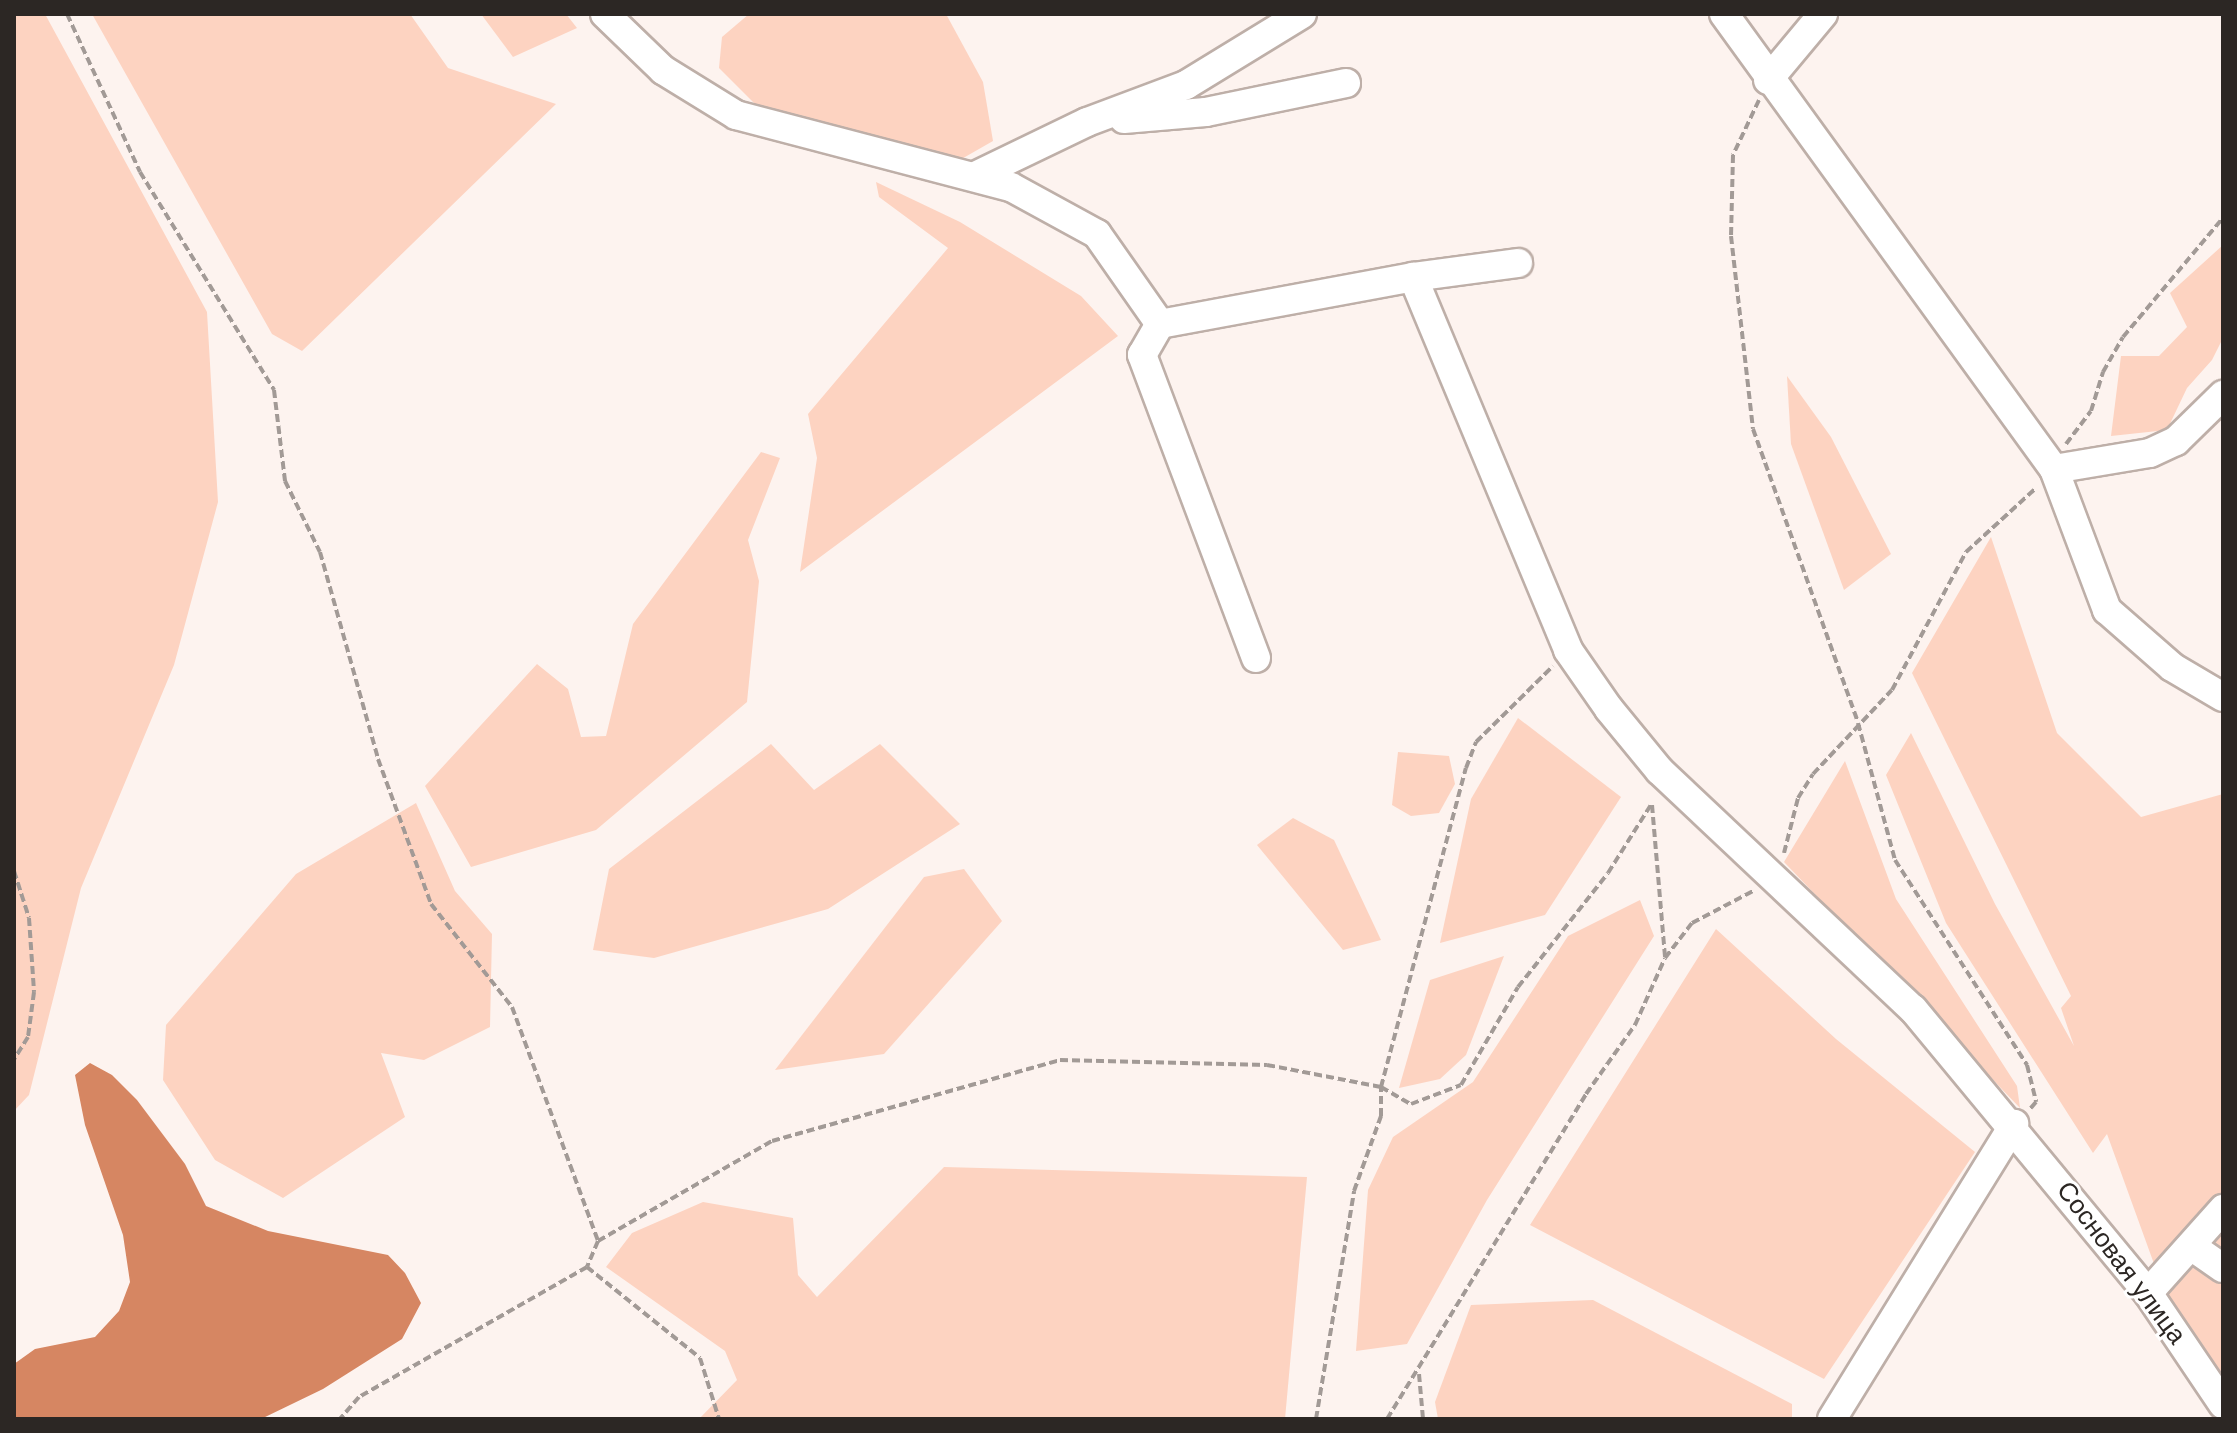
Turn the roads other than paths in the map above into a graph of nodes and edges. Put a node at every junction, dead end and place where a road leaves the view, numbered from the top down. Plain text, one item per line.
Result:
1 (605, 14) edge
2 (1302, 14) edge
3 (1724, 14) edge
4 (1823, 14) edge
5 (1768, 80) junction
6 (1346, 83) dead end
7 (1087, 122) junction
8 (975, 176) junction
9 (1518, 263) dead end
10 (1413, 277) junction
11 (1160, 324) junction
12 (2223, 395) edge
13 (2054, 469) junction
14 (1256, 658) dead end
15 (2223, 697) edge
16 (2014, 1124) junction
17 (2223, 1209) edge
18 (2194, 1248) junction
19 (2223, 1268) edge
20 (2148, 1293) junction
21 (2223, 1404) edge
22 (1832, 1419) edge

1 - 8 street
2 - 7 street
3 - 5 street
4 - 5 street
5 - 13 street
6 - 7 street
7 - 8 street
8 - 11 street
9 - 10 street
10 - 11 street
10 - 16 street, Сосновая улица
11 - 14 street
12 - 13 street
13 - 15 street
16 - 20 street, Сосновая улица
16 - 22 street
17 - 18 street
18 - 19 street
18 - 20 street
20 - 21 street, Сосновая улица

